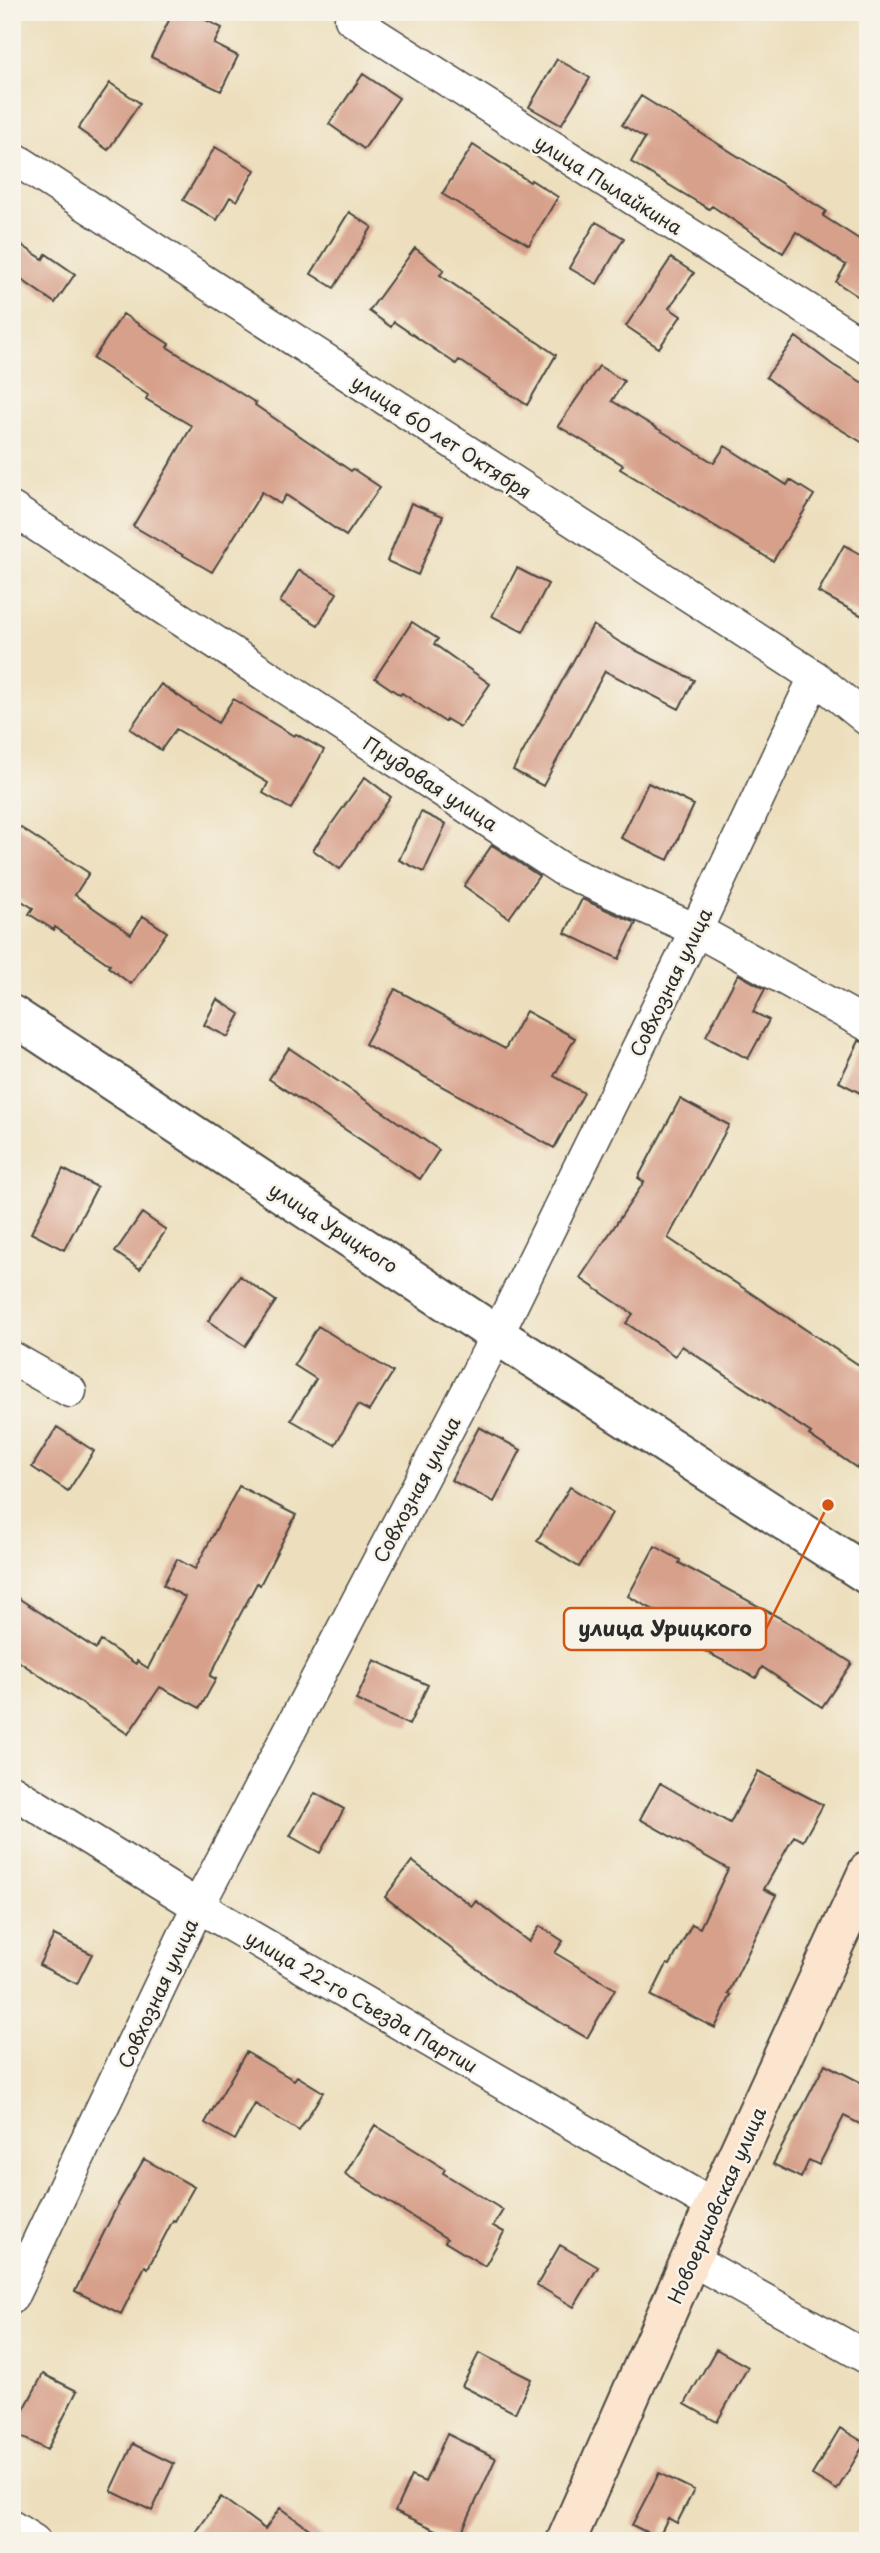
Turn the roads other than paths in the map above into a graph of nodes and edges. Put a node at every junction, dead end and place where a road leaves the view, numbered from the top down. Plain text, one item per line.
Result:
1 (351, 19) dead end
2 (12, 157) edge
3 (868, 348) edge
4 (12, 509) edge
5 (815, 677) junction
6 (868, 720) edge
7 (696, 930) junction
8 (12, 1014) edge
9 (868, 1025) edge
10 (497, 1335) junction
11 (12, 1358) edge
12 (70, 1391) dead end
13 (868, 1575) edge
14 (12, 1791) edge
15 (868, 1871) edge
16 (198, 1906) junction
17 (714, 2206) junction
18 (691, 2259) junction
19 (12, 2297) edge
20 (868, 2358) edge
21 (12, 2527) edge
22 (34, 2541) edge
23 (566, 2541) edge

1 - 3 street, улица Пылайкина
2 - 5 street, улица 60 лет Октября
4 - 7 street, Прудовая улица
5 - 6 street, улица 60 лет Октября
5 - 7 street, Совхозная улица
7 - 9 street, Прудовая улица
7 - 10 street, Совхозная улица
8 - 10 street, улица Урицкого
10 - 13 street, улица Урицкого
10 - 16 street, Совхозная улица
11 - 12 street
14 - 16 street, улица 22-го Съезда Партии
15 - 17 main road, Новоершовская улица
16 - 17 street, улица 22-го Съезда Партии
16 - 19 street, Совхозная улица
17 - 18 main road, Новоершовская улица
18 - 20 street
18 - 23 main road, Новоершовская улица
21 - 22 street

